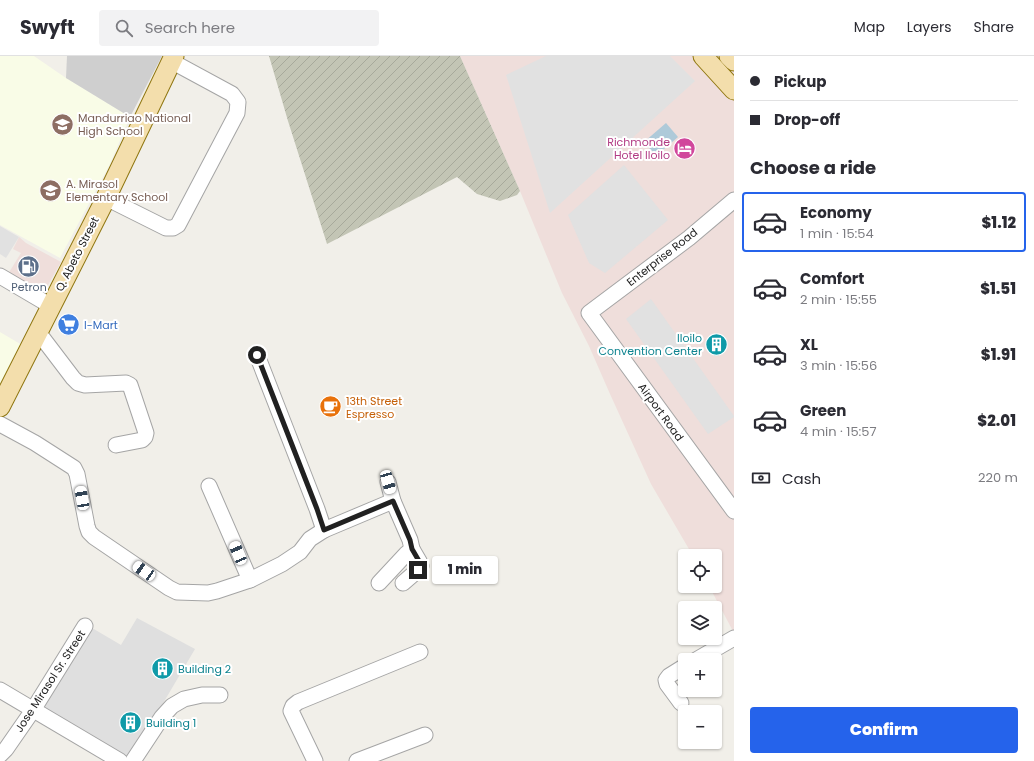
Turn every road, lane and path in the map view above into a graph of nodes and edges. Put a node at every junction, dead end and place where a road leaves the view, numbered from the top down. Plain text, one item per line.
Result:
1 (703, 56) edge
2 (729, 56) edge
3 (173, 59) edge
4 (734, 61) edge
5 (734, 90) edge
6 (106, 198) junction
7 (734, 200) edge
8 (0, 276) edge
9 (51, 306) junction
10 (589, 313) joint
11 (38, 332) junction
12 (257, 355) dead end
13 (0, 407) edge
14 (0, 424) edge
15 (116, 445) dead end
16 (388, 482) dead end
17 (209, 486) dead end
18 (393, 501) junction
19 (734, 511) edge
20 (324, 530) junction
21 (412, 549) junction
22 (250, 580) junction
23 (379, 583) dead end
24 (403, 583) dead end
25 (86, 626) dead end
26 (734, 638) edge
27 (420, 652) dead end
28 (708, 653) edge
29 (678, 670) edge
30 (0, 690) edge
31 (220, 695) dead end
32 (681, 703) dead end
33 (33, 710) junction
34 (425, 736) dead end
35 (0, 755) edge
36 (120, 761) edge
37 (133, 761) edge
38 (315, 761) edge
39 (357, 761) edge

1 - 5 main road
2 - 4 main road
3 - 6 main road, Q. Abeto Street
3 - 6 street
6 - 9 main road, Q. Abeto Street
7 - 10 street, Enterprise Road
8 - 9 street
9 - 11 main road, Q. Abeto Street
10 - 19 street, Airport Road
11 - 13 main road, Q. Abeto Street
11 - 15 street
12 - 20 street
14 - 22 street
16 - 18 street
17 - 22 street
18 - 20 street
18 - 21 street
20 - 22 street
21 - 23 street
21 - 24 street
25 - 33 street, Jose Mirasol Sr. Street
26 - 28 street
27 - 38 street
29 - 32 street
30 - 33 street
31 - 37 street
33 - 35 street, Jose Mirasol Sr. Street
33 - 36 street
34 - 39 street

